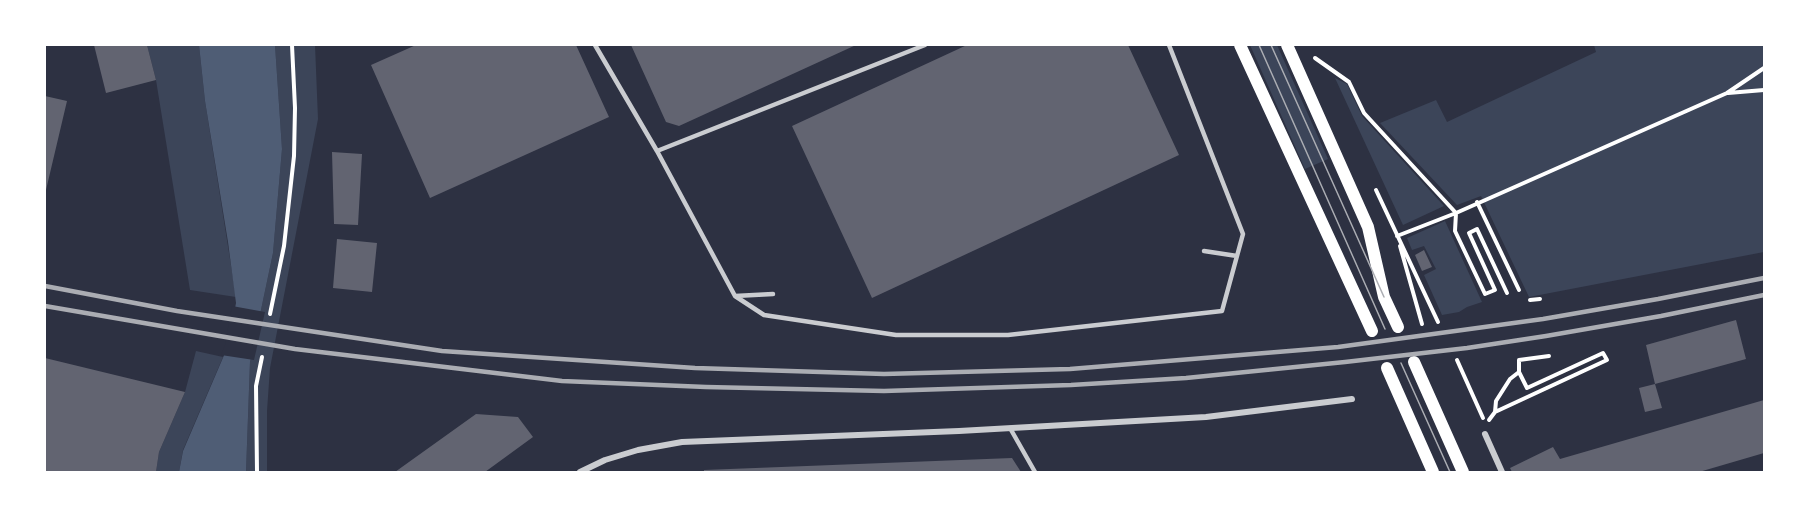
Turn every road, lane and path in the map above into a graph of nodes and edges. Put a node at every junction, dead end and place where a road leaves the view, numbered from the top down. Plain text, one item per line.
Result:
1 (292, 45) edge
2 (595, 45) edge
3 (925, 45) edge
4 (1169, 45) edge
5 (1240, 45) edge
6 (1287, 45) edge
7 (1311, 55) dead end
8 (1764, 68) edge
9 (1764, 90) edge
10 (1727, 93) junction
11 (657, 151) junction
12 (1374, 185) dead end
13 (1478, 202) junction
14 (1456, 213) junction
15 (1397, 236) junction
16 (1204, 250) dead end
17 (1237, 256) junction
18 (1519, 290) dead end
19 (1508, 293) dead end
20 (772, 294) dead end
21 (735, 296) junction
22 (1540, 299) dead end
23 (1530, 300) dead end
24 (270, 314) dead end
25 (1438, 322) dead end
26 (1422, 324) dead end
27 (1398, 327) dead end
28 (1372, 332) dead end
29 (1549, 356) dead end
30 (262, 357) dead end
31 (1457, 360) dead end
32 (1414, 362) dead end
33 (1387, 368) dead end
34 (1519, 372) junction
35 (1352, 399) dead end
36 (1495, 412) junction
37 (1483, 418) dead end
38 (1486, 424) dead end
39 (1010, 428) junction
40 (1485, 434) dead end
41 (257, 472) edge
42 (580, 472) edge
43 (1035, 472) edge
44 (1433, 472) edge
45 (1463, 472) edge
46 (1502, 472) edge

1 - 24 path
2 - 11 lane
3 - 11 lane
4 - 17 lane
5 - 28 main road
6 - 27 main road
7 - 14 path
8 - 10 path
9 - 10 path
10 - 13 path
11 - 21 lane
12 - 15 path
13 - 14 path
13 - 18 path
14 - 15 path
14 - 19 path
15 - 25 path
15 - 26 path
16 - 17 lane
17 - 21 lane
20 - 21 lane
22 - 23 path
29 - 34 path
30 - 41 path
31 - 37 path
32 - 45 main road
33 - 44 main road
34 - 36 path
34 - 36 path
35 - 39 street
36 - 38 path
39 - 42 street
39 - 43 lane
40 - 46 street

